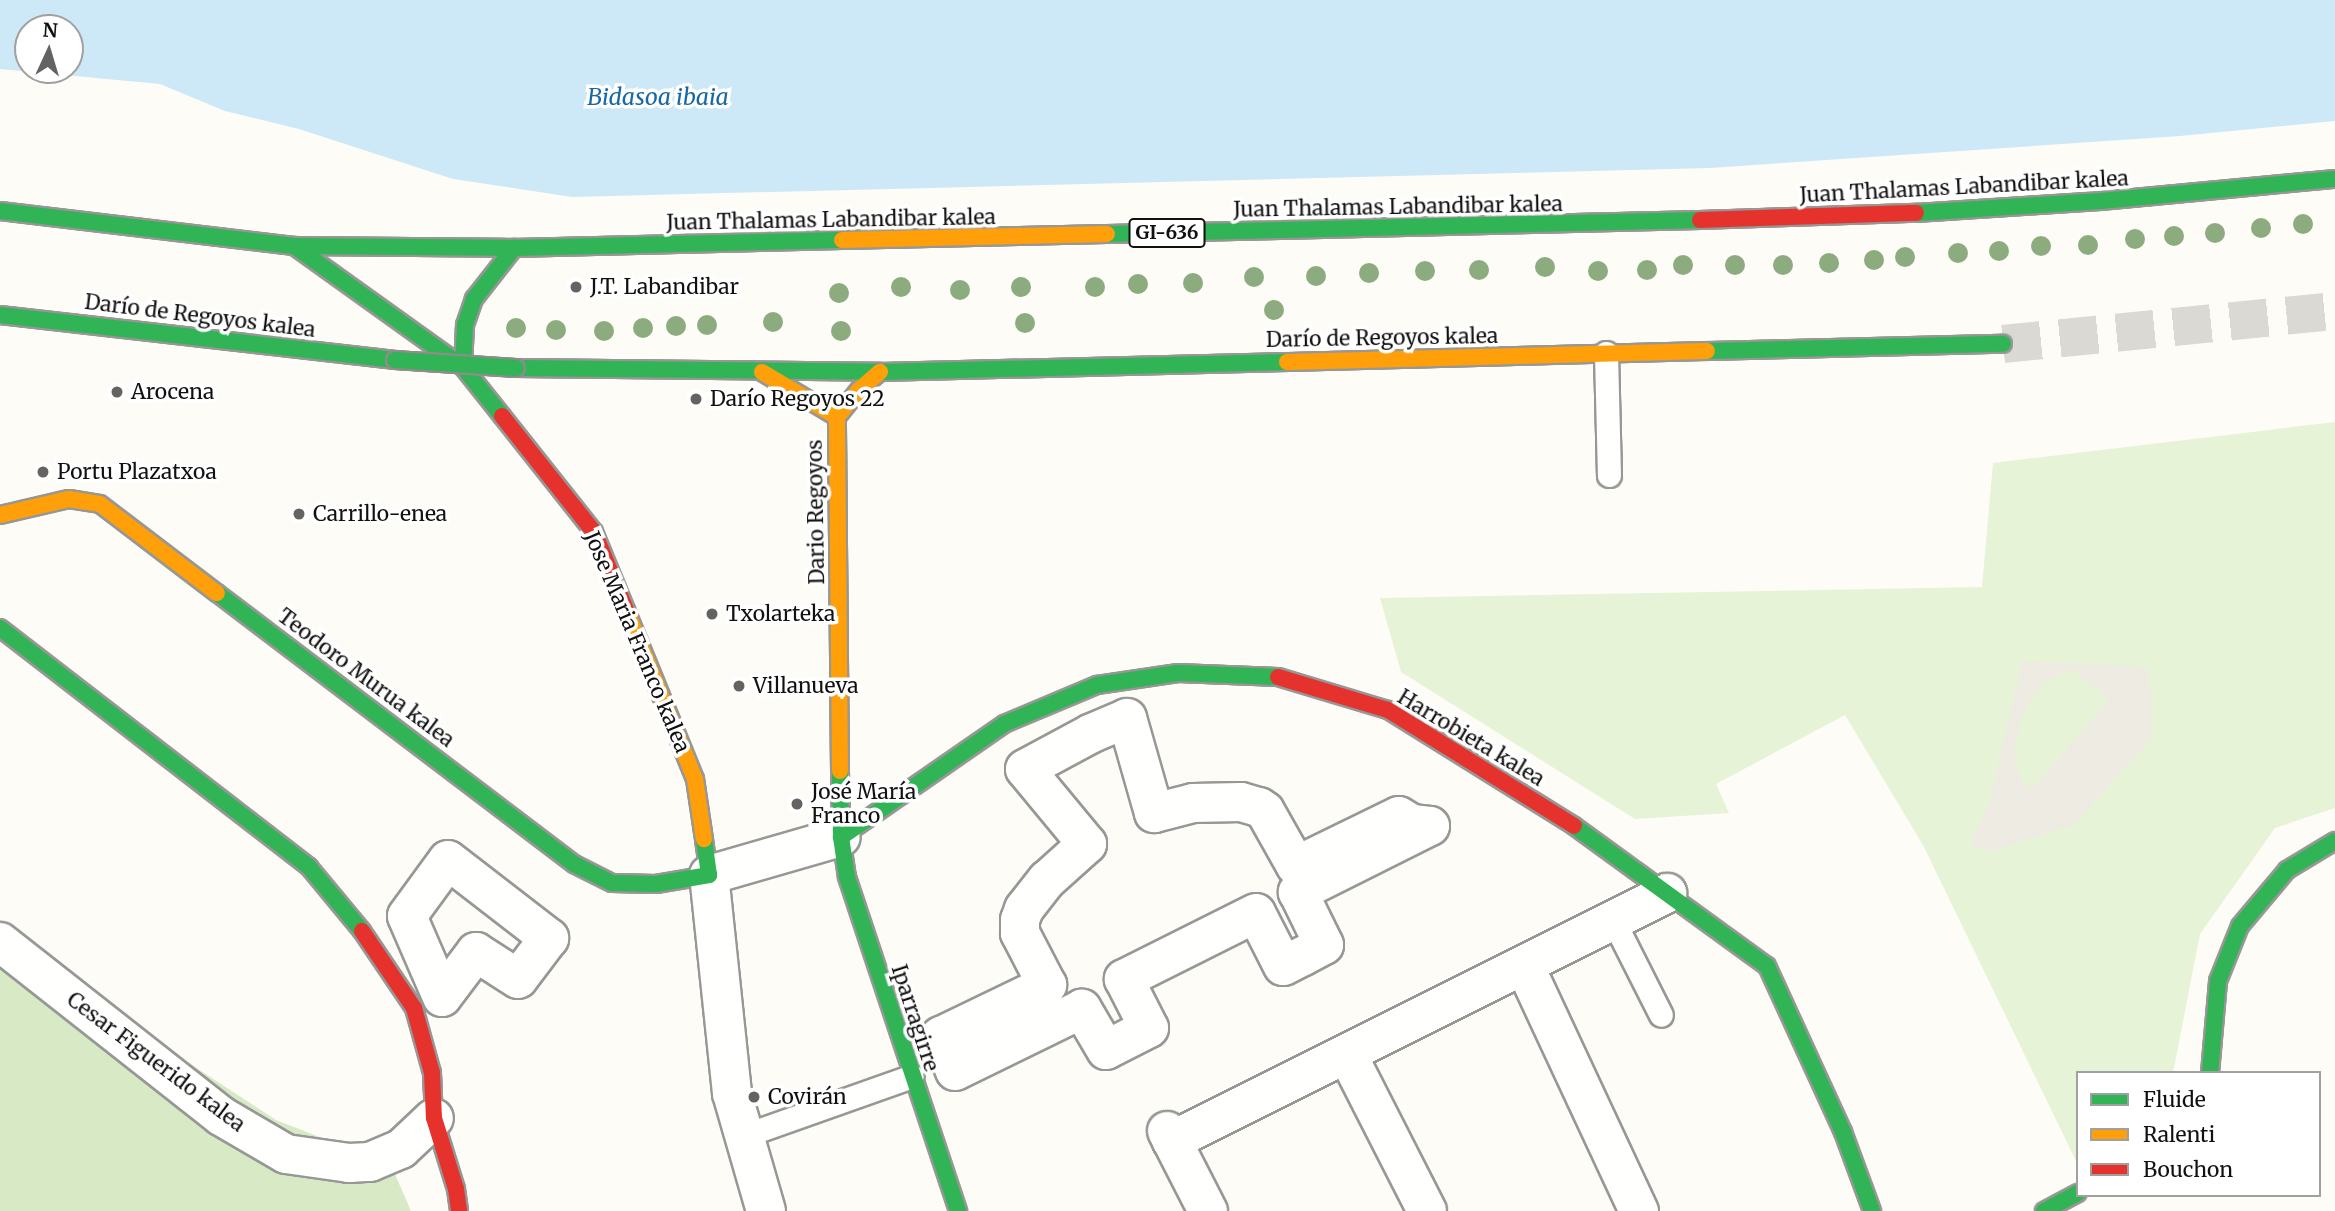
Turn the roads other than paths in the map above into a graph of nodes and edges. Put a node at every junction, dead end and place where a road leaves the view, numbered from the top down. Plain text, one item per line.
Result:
1 (2335, 179) edge
2 (0, 211) edge
3 (294, 246) junction
4 (514, 248) junction
5 (0, 315) edge
6 (2003, 344) tunnel mouth
7 (1606, 353) junction
8 (463, 366) junction
9 (762, 372) junction
10 (880, 372) junction
11 (837, 417) junction
12 (1609, 475) dead end
13 (0, 515) edge
14 (0, 628) edge
15 (1025, 769) joint
16 (841, 837) junction
17 (2335, 841) edge
18 (709, 875) junction
19 (1667, 893) junction
20 (1613, 920) junction
21 (0, 942) edge
22 (1533, 984) dead end
23 (1661, 1015) dead end
24 (1347, 1054) junction
25 (2210, 1071) edge
26 (912, 1076) junction
27 (434, 1118) junction
28 (743, 1136) junction
29 (2076, 1194) edge
30 (459, 1211) edge
31 (766, 1211) edge
32 (958, 1211) edge
33 (1208, 1211) edge
34 (1427, 1211) edge
35 (1639, 1211) edge
36 (1872, 1211) edge
37 (2043, 1211) edge

1 - 4 street, Juan Thalamas Labandibar kalea / GI-636
2 - 3 street, Juan Thalamas Labandibar kalea / GI-636
3 - 4 street, Juan Thalamas Labandibar kalea / GI-636
3 - 8 street, Jose Maria Franco kalea
4 - 8 street
5 - 9 street, Darío de Regoyos kalea, bridge
6 - 7 street, Darío de Regoyos kalea
7 - 10 street, Darío de Regoyos kalea
7 - 12 lane
8 - 18 street, Jose Maria Franco kalea
9 - 10 street, Darío de Regoyos kalea
9 - 11 street
10 - 11 street, Dario Regoyos
11 - 16 street, Dario Regoyos
13 - 18 street, Teodoro Murua kalea
14 - 27 street
15 - 15 street
16 - 18 street
16 - 19 street, Harrobieta kalea
16 - 26 street, Iparragirre
17 - 25 street
18 - 28 street, Jose Maria Franco kalea
19 - 20 street
19 - 36 street, Harrobieta kalea
20 - 23 lane
20 - 24 street
21 - 27 street, Cesar Figuerido kalea
22 - 35 street
24 - 33 street
24 - 34 street
26 - 28 lane
26 - 32 street, Iparragirre
27 - 30 street
28 - 31 street, Jose Maria Franco kalea
29 - 37 street

